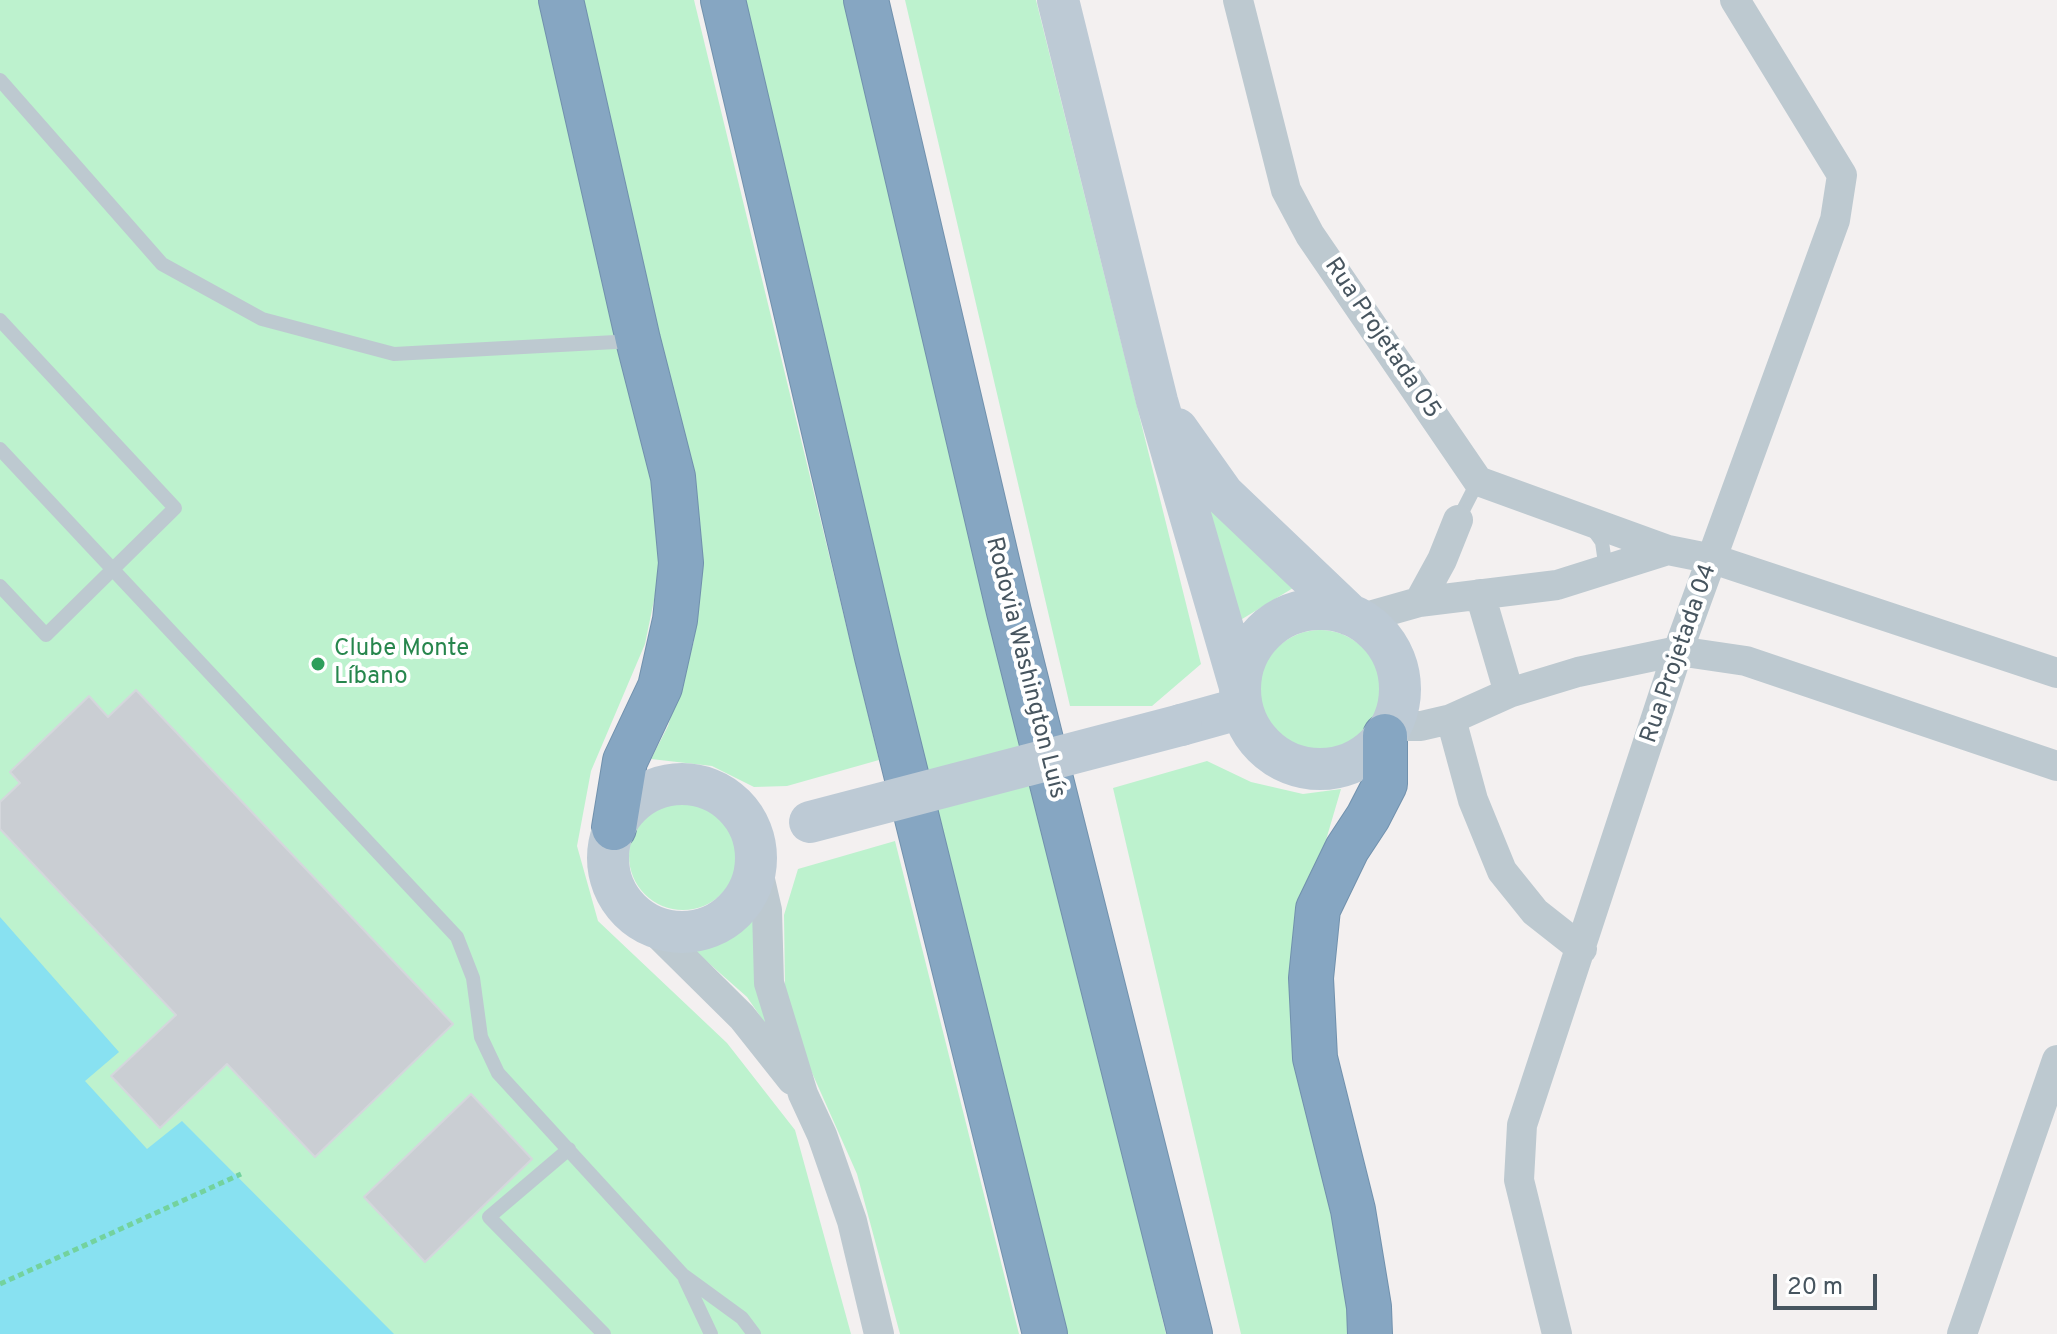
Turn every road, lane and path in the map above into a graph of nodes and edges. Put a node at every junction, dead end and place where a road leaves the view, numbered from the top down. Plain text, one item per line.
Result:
1 (561, 0) edge
2 (723, 0) edge
3 (866, 0) edge
4 (1058, 0) edge
5 (1238, 0) edge
6 (1735, 0) edge
7 (0, 80) edge
8 (0, 320) edge
9 (638, 340) junction
10 (1157, 401) junction
11 (0, 449) edge
12 (1478, 481) junction
13 (1458, 520) joint
14 (1587, 521) junction
15 (1668, 550) junction
16 (1713, 559) junction
17 (112, 570) junction
18 (1606, 570) junction
19 (0, 586) edge
20 (1480, 594) junction
21 (1419, 602) junction
22 (1354, 617) junction
23 (1678, 651) junction
24 (2057, 673) edge
25 (1509, 693) junction
26 (1241, 698) junction
27 (1451, 719) junction
28 (1388, 731) junction
29 (2057, 766) edge
30 (614, 828) junction
31 (754, 848) junction
32 (647, 923) junction
33 (1582, 949) junction
34 (2057, 1060) edge
35 (803, 1094) junction
36 (569, 1149) junction
37 (241, 1174) dead end
38 (683, 1275) junction
39 (0, 1284) edge
40 (604, 1334) edge
41 (711, 1334) edge
42 (754, 1334) edge
43 (879, 1334) edge
44 (1045, 1334) edge
45 (1190, 1334) edge
46 (1370, 1334) edge
47 (1557, 1334) edge
48 (1962, 1334) edge

1 - 9 highway
2 - 44 highway
3 - 45 highway, Rodovia Washington Luís
4 - 10 street
5 - 12 street, Rua Projetada 05
6 - 16 street, Rua Projetada 04
7 - 9 lane
8 - 17 lane
9 - 30 highway
10 - 22 street
10 - 26 street
11 - 17 lane
12 - 13 lane
12 - 14 street
13 - 21 street
14 - 15 street
14 - 18 lane
15 - 16 street
15 - 18 street
16 - 23 street, Rua Projetada 04
16 - 24 street
17 - 19 lane
17 - 36 lane
18 - 20 street
20 - 21 street
20 - 25 street
21 - 22 street
22 - 26 street
22 - 28 street
23 - 25 street
23 - 29 street
23 - 33 street, Rua Projetada 04
25 - 27 street
26 - 28 street
26 - 31 street, bridge
27 - 28 street
27 - 33 street
28 - 46 highway
30 - 31 street
30 - 32 street
31 - 32 street
31 - 35 street
32 - 35 street
33 - 47 street, Rua Projetada 04
34 - 48 street
35 - 43 street
36 - 38 lane
36 - 40 lane
37 - 39 path
38 - 41 lane
38 - 42 lane

